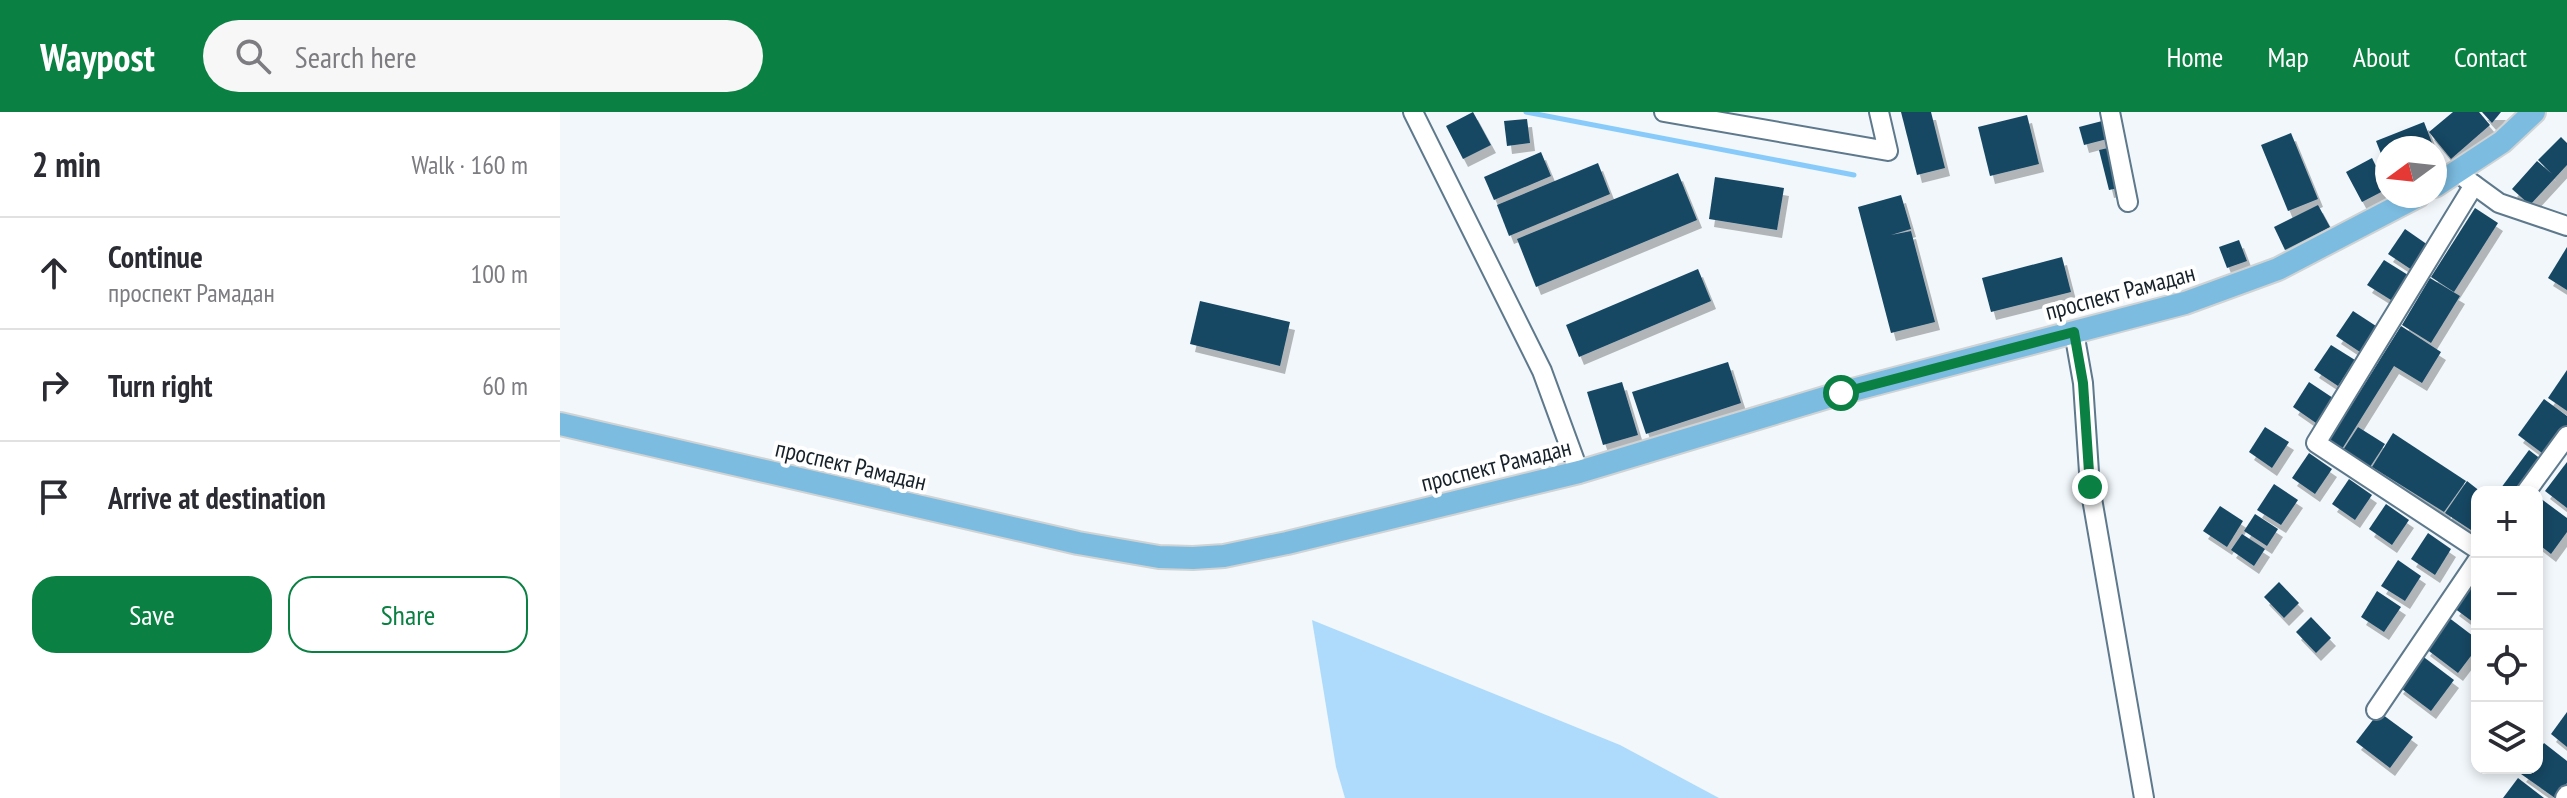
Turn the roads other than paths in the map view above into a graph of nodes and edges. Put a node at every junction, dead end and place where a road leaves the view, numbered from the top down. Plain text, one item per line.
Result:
1 (1413, 112) edge
2 (1664, 112) edge
3 (1879, 112) edge
4 (2110, 112) edge
5 (2534, 112) edge
6 (2466, 179) junction
7 (2447, 183) edge
8 (2128, 202) dead end
9 (2394, 208) edge
10 (2567, 226) edge
11 (2074, 332) junction
12 (560, 424) edge
13 (2567, 436) edge
14 (1579, 472) junction
15 (2530, 486) edge
16 (2471, 545) edge
17 (2471, 570) edge
18 (2376, 710) dead end
19 (2144, 798) edge

1 - 14 street
2 - 3 street
4 - 8 street
5 - 6 main road
6 - 7 main road
6 - 10 street
6 - 16 street
9 - 11 main road, проспект Рамадан
11 - 14 main road, проспект Рамадан
11 - 19 street
12 - 14 main road, проспект Рамадан
13 - 15 street
17 - 18 street

